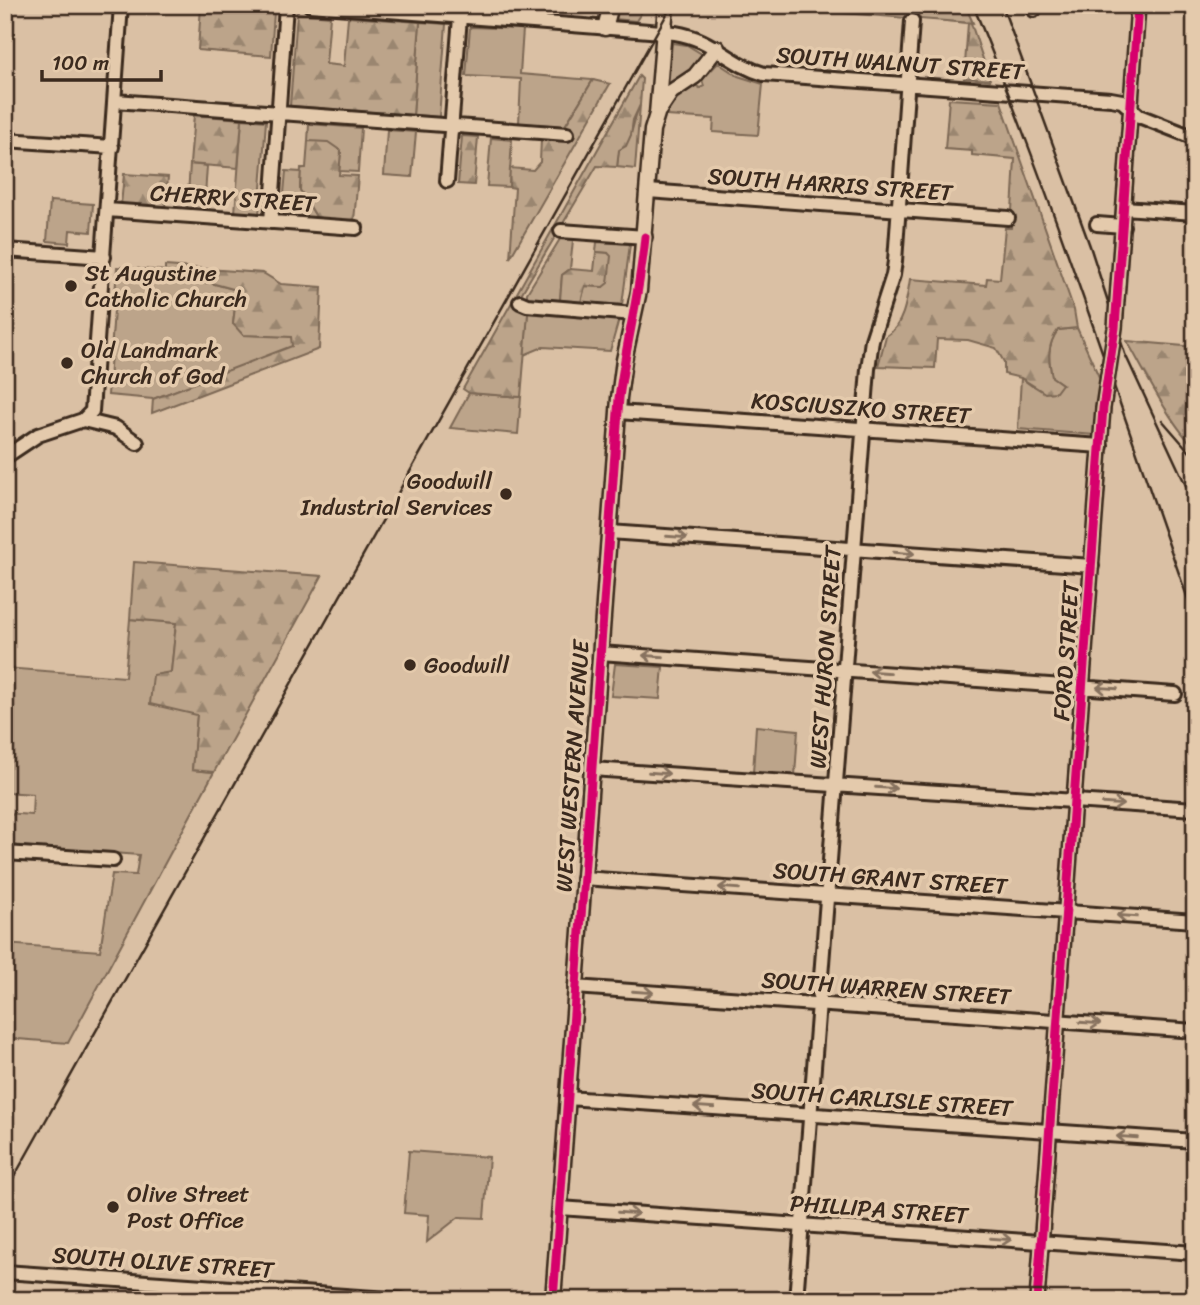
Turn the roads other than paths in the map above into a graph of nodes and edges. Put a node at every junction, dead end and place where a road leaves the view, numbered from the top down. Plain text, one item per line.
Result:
1 (121, 5) edge
2 (286, 5) edge
3 (310, 5) edge
4 (518, 5) edge
5 (611, 5) edge
6 (657, 5) edge
7 (666, 5) edge
8 (1138, 5) edge
9 (382, 8) edge
10 (460, 17) junction
11 (517, 21) junction
12 (912, 21) dead end
13 (605, 27) junction
14 (659, 31) junction
15 (717, 48) junction
16 (908, 85) junction
17 (115, 101) junction
18 (1131, 109) junction
19 (278, 113) junction
20 (657, 114) junction
21 (451, 126) junction
22 (652, 130) junction
23 (567, 134) dead end
24 (1195, 138) edge
25 (5, 139) edge
26 (112, 147) junction
27 (447, 181) dead end
28 (648, 191) junction
29 (1124, 208) junction
30 (107, 210) junction
31 (899, 210) junction
32 (1195, 213) edge
33 (1008, 218) dead end
34 (271, 222) junction
35 (1097, 224) dead end
36 (1123, 226) junction
37 (356, 228) dead end
38 (561, 231) dead end
39 (645, 237) junction
40 (5, 250) edge
41 (104, 257) junction
42 (520, 302) dead end
43 (634, 314) junction
44 (618, 412) junction
45 (83, 420) junction
46 (864, 429) junction
47 (138, 443) dead end
48 (1101, 446) junction
49 (5, 457) edge
50 (609, 532) junction
51 (854, 549) junction
52 (1092, 566) junction
53 (600, 653) junction
54 (845, 670) junction
55 (1083, 686) junction
56 (1175, 694) dead end
57 (591, 769) junction
58 (837, 784) junction
59 (1074, 801) junction
60 (1195, 809) edge
61 (5, 853) edge
62 (113, 860) dead end
63 (583, 878) junction
64 (828, 895) junction
65 (1066, 912) junction
66 (1195, 920) edge
67 (575, 987) junction
68 (820, 1004) junction
69 (1059, 1021) junction
70 (1195, 1031) edge
71 (567, 1098) junction
72 (811, 1115) junction
73 (1050, 1131) junction
74 (1195, 1142) edge
75 (560, 1208) junction
76 (802, 1224) junction
77 (1041, 1242) junction
78 (1195, 1253) edge
79 (5, 1272) edge
80 (402, 1300) edge
81 (554, 1300) edge
82 (796, 1300) edge
83 (1037, 1300) edge

1 - 17 street
2 - 19 street
3 - 9 street, SOUTH WALNUT STREET
4 - 11 street
5 - 13 main road
6 - 14 main road, WEST WESTERN AVENUE
7 - 14 main road, WEST WESTERN AVENUE
8 - 18 street, FORD STREET
9 - 10 street, SOUTH WALNUT STREET
10 - 11 street, SOUTH WALNUT STREET
10 - 21 street
11 - 13 street, SOUTH WALNUT STREET
12 - 16 street, WEST HURON STREET
13 - 14 street, SOUTH WALNUT STREET
14 - 15 street, SOUTH WALNUT STREET
14 - 20 main road, WEST WESTERN AVENUE
14 - 22 main road, WEST WESTERN AVENUE
15 - 16 street, SOUTH WALNUT STREET
15 - 20 main road
16 - 18 street, SOUTH WALNUT STREET
16 - 31 street, WEST HURON STREET
17 - 19 street
17 - 26 street
18 - 24 street, SOUTH WALNUT STREET
18 - 29 street, FORD STREET
19 - 21 street
19 - 34 street
20 - 22 main road, WEST WESTERN AVENUE
21 - 23 street
21 - 27 street
22 - 28 main road, WEST WESTERN AVENUE
25 - 26 street
26 - 30 street
28 - 31 street, SOUTH HARRIS STREET
28 - 39 main road, WEST WESTERN AVENUE
29 - 32 street
29 - 36 street, FORD STREET
30 - 34 street, CHERRY STREET
30 - 41 street
31 - 33 street, SOUTH HARRIS STREET
31 - 46 street, WEST HURON STREET
34 - 37 street, CHERRY STREET
35 - 36 street
36 - 48 street, FORD STREET
38 - 39 street
39 - 43 main road, WEST WESTERN AVENUE
40 - 41 street
41 - 45 street
42 - 43 street
43 - 44 main road, WEST WESTERN AVENUE
44 - 46 street, KOSCIUSZKO STREET
44 - 50 main road, WEST WESTERN AVENUE
45 - 47 street
45 - 49 street
46 - 48 street, KOSCIUSZKO STREET
46 - 51 street, WEST HURON STREET
48 - 52 street, FORD STREET
50 -> 51 street
50 - 53 main road, WEST WESTERN AVENUE
51 -> 52 street
51 - 54 street, WEST HURON STREET
52 - 55 street, FORD STREET
54 -> 53 street
53 - 57 main road, WEST WESTERN AVENUE
55 -> 54 street
54 - 58 street, WEST HURON STREET
56 -> 55 street
55 - 59 street, FORD STREET
57 -> 58 street
57 - 63 main road, WEST WESTERN AVENUE
58 -> 59 street
58 - 64 street, WEST HURON STREET
59 -> 60 street
59 - 65 street, FORD STREET
61 - 62 street
64 -> 63 street, SOUTH GRANT STREET
63 - 67 main road, WEST WESTERN AVENUE
64 - 65 street, SOUTH GRANT STREET
64 - 68 street, WEST HURON STREET
66 -> 65 street, SOUTH GRANT STREET
65 - 69 street, FORD STREET
67 -> 68 street, SOUTH WARREN STREET
67 - 71 main road, WEST WESTERN AVENUE
68 - 69 street, SOUTH WARREN STREET
68 - 72 street, WEST HURON STREET
69 -> 70 street, SOUTH WARREN STREET
69 - 73 street, FORD STREET
72 -> 71 street, SOUTH CARLISLE STREET
71 - 75 main road, WEST WESTERN AVENUE
72 - 73 street, SOUTH CARLISLE STREET
72 - 76 street, WEST HURON STREET
74 -> 73 street, SOUTH CARLISLE STREET
73 - 77 street, FORD STREET
75 -> 76 street, PHILLIPA STREET
75 - 81 main road, WEST WESTERN AVENUE
76 -> 77 street, PHILLIPA STREET
76 - 82 street, WEST HURON STREET
77 - 78 street, PHILLIPA STREET
77 - 83 street, FORD STREET
79 - 80 street, SOUTH OLIVE STREET

